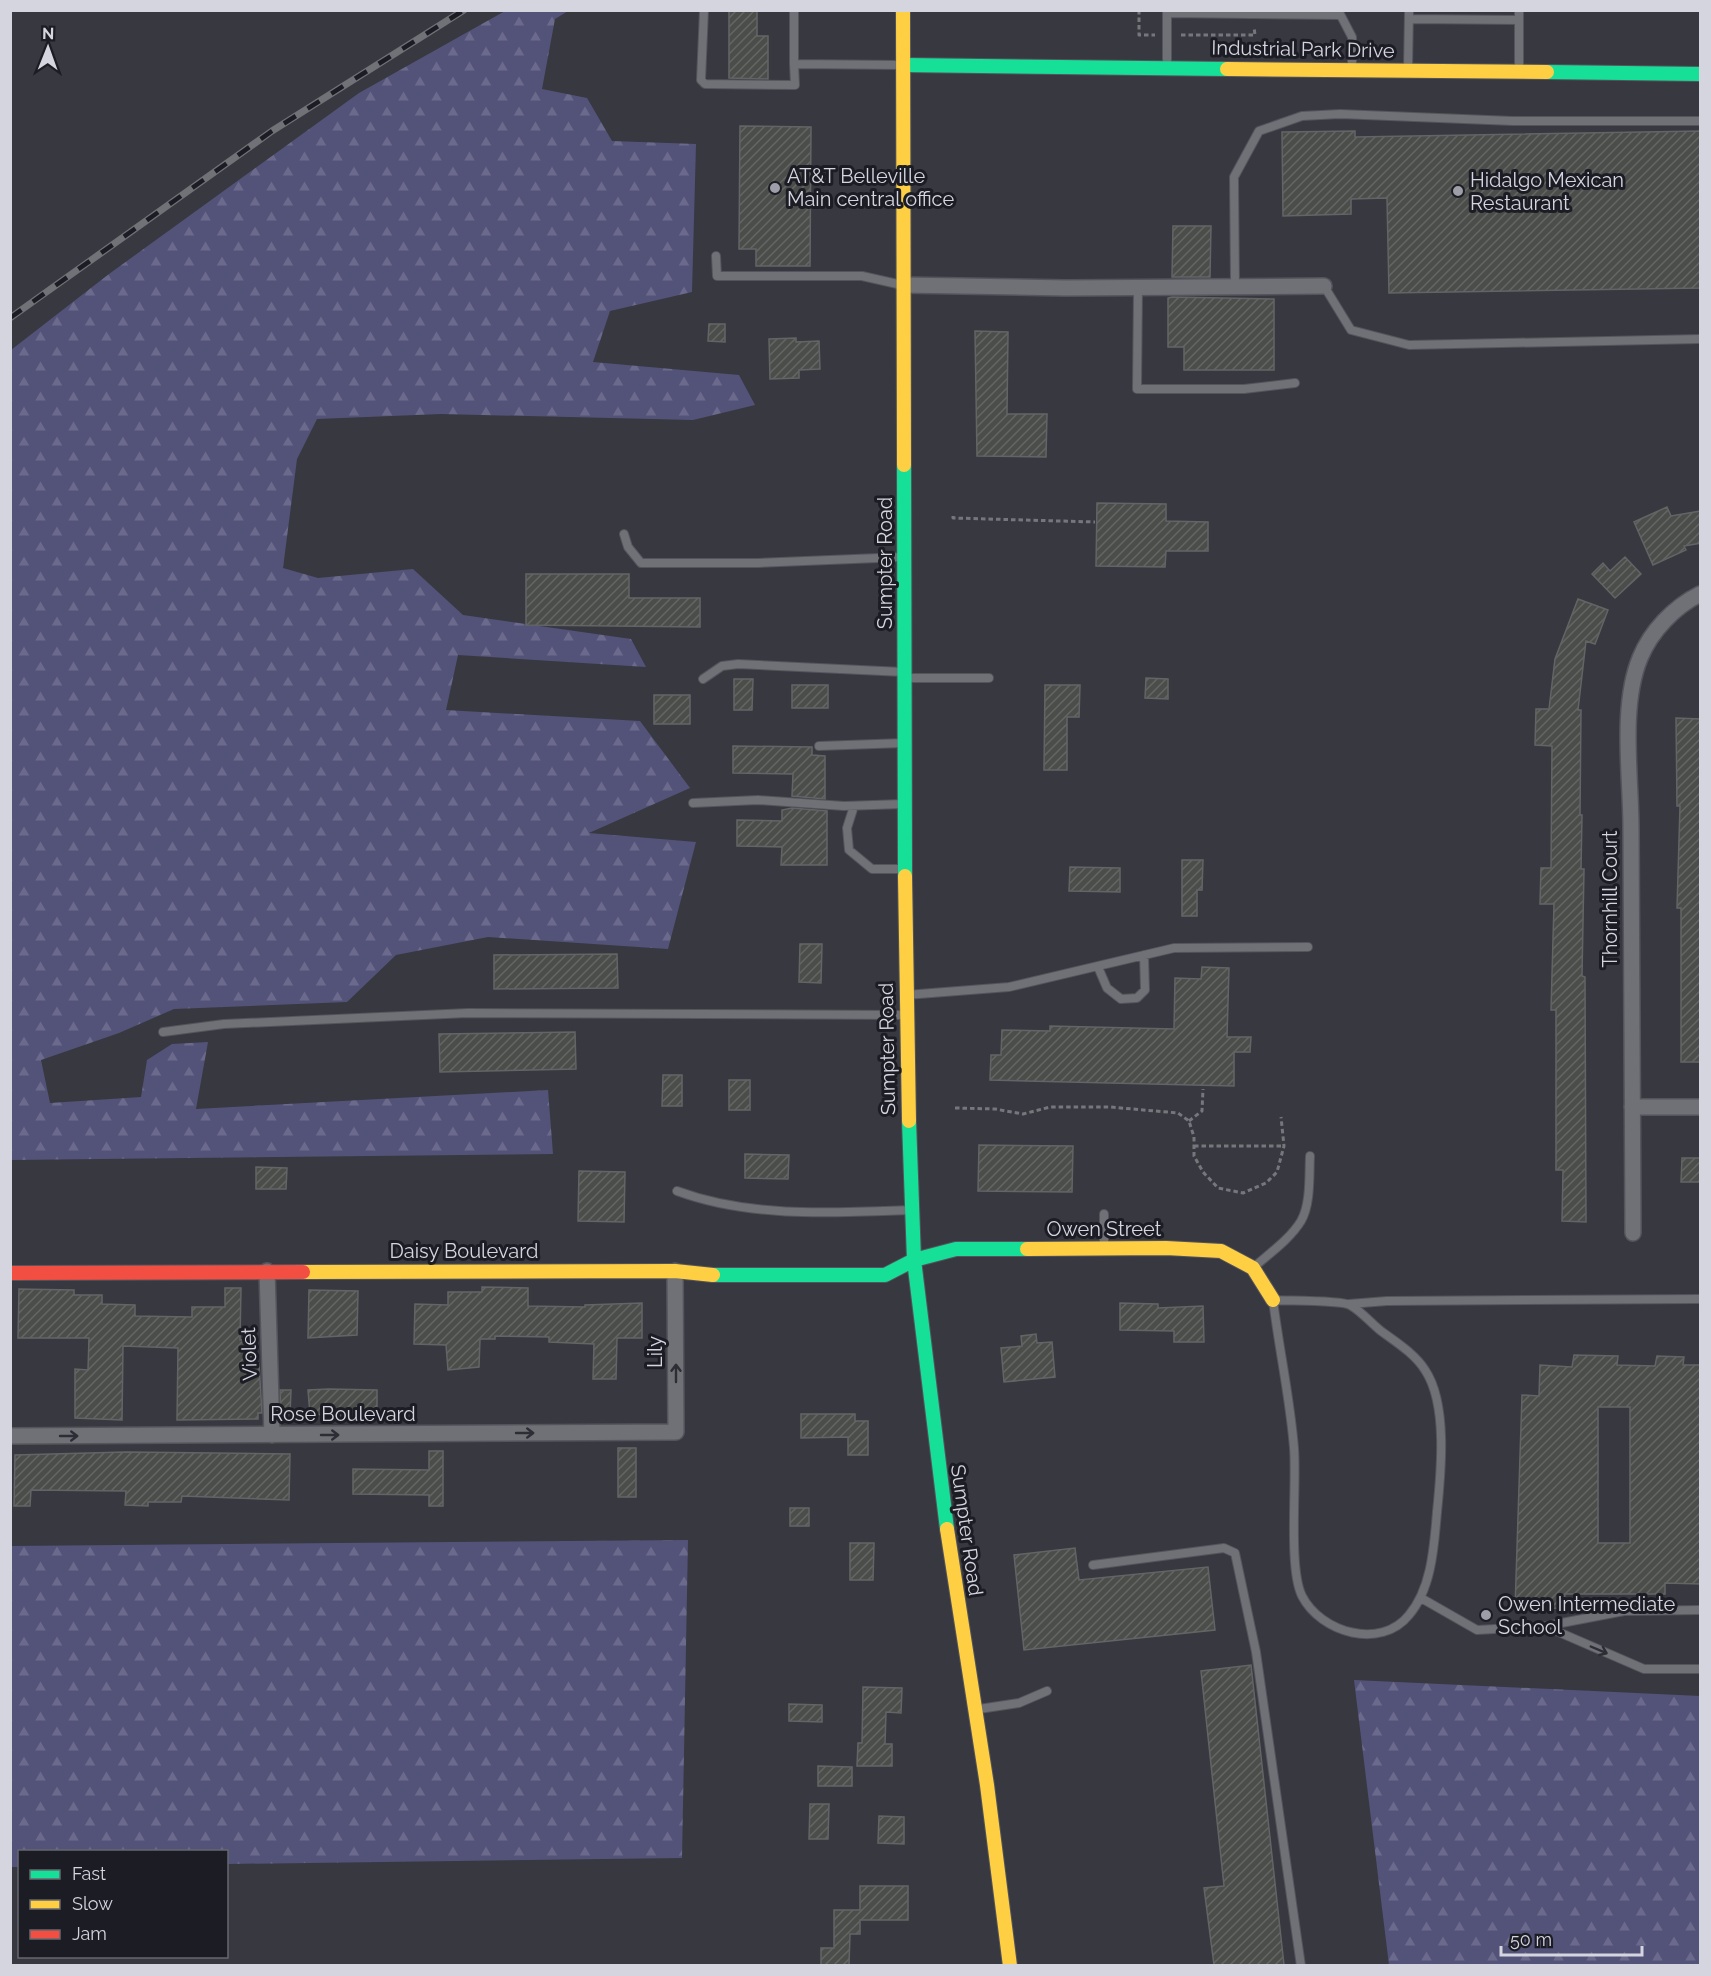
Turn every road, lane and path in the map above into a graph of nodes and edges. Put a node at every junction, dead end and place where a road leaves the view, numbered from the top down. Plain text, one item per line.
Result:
1 (704, 10) edge
2 (795, 10) edge
3 (903, 10) edge
4 (1140, 10) edge
5 (1519, 10) edge
6 (1167, 12) edge
7 (1222, 12) edge
8 (1339, 13) edge
9 (1409, 15) edge
10 (1519, 20) junction
11 (1254, 26) dead end
12 (1158, 35) dead end
13 (1181, 35) dead end
14 (794, 63) junction
15 (904, 65) junction
16 (1167, 69) junction
17 (1352, 71) junction
18 (1408, 71) junction
19 (1519, 72) junction
20 (1701, 74) edge
21 (1701, 121) edge
22 (717, 256) dead end
23 (903, 285) junction
24 (1324, 286) joint
25 (1235, 287) junction
26 (1138, 288) junction
27 (1701, 339) edge
28 (1295, 383) dead end
29 (953, 516) dead end
30 (1095, 522) dead end
31 (624, 534) dead end
32 (904, 557) junction
33 (1701, 594) edge
34 (905, 675) junction
35 (989, 678) dead end
36 (703, 679) dead end
37 (905, 743) junction
38 (819, 746) dead end
39 (693, 803) dead end
40 (905, 804) junction
41 (854, 806) junction
42 (905, 869) junction
43 (1308, 947) dead end
44 (1144, 955) junction
45 (1098, 967) junction
46 (905, 995) junction
47 (905, 1016) junction
48 (164, 1032) dead end
49 (1203, 1089) dead end
50 (1632, 1107) junction
51 (1701, 1107) edge
52 (955, 1108) dead end
53 (1281, 1117) dead end
54 (1190, 1121) junction
55 (1194, 1146) junction
56 (1284, 1146) junction
57 (1310, 1156) dead end
58 (677, 1191) dead end
59 (911, 1210) junction
60 (1104, 1214) dead end
61 (1634, 1233) dead end
62 (1104, 1248) junction
63 (914, 1260) junction
64 (1253, 1268) junction
65 (267, 1271) junction
66 (675, 1271) junction
67 (10, 1273) edge
68 (1701, 1299) edge
69 (1273, 1300) junction
70 (1349, 1304) junction
71 (676, 1432) joint
72 (272, 1435) junction
73 (10, 1436) edge
74 (1094, 1565) dead end
75 (1421, 1598) junction
76 (1701, 1610) edge
77 (1546, 1626) junction
78 (1701, 1669) edge
79 (1047, 1691) dead end
80 (974, 1710) junction
81 (1010, 1965) edge
82 (1301, 1965) edge

1 - 14 lane
2 - 14 lane
3 - 15 street, Sumpter Road
4 - 12 path
5 - 10 lane
6 - 7 lane
6 - 16 lane
7 - 8 lane
8 - 17 lane
9 - 10 lane
9 - 18 lane
10 - 19 lane
11 - 13 path
14 - 15 lane
15 - 16 street, Industrial Park Drive
15 - 23 street, Sumpter Road
16 - 17 street, Industrial Park Drive
17 - 18 street, Industrial Park Drive
18 - 19 street, Industrial Park Drive
19 - 20 street, Industrial Park Drive
21 - 25 lane
22 - 23 lane
23 - 26 street
23 - 32 street, Sumpter Road
24 - 25 street
24 - 27 lane
25 - 26 street
26 - 28 lane
29 - 30 path
31 - 32 lane
32 - 34 street, Sumpter Road
33 - 50 street, Thornhill Court
34 - 35 lane
34 - 36 lane
34 - 37 street, Sumpter Road
37 - 38 lane
37 - 40 street, Sumpter Road
39 - 41 lane
40 - 41 lane
40 - 42 street, Sumpter Road
41 - 42 lane
42 - 46 street, Sumpter Road
43 - 44 lane
44 - 45 lane
44 - 45 lane
45 - 46 lane
46 - 47 street, Sumpter Road
47 - 48 lane
47 - 59 street, Sumpter Road
49 - 54 path
50 - 51 street
50 - 61 street, Thornhill Court
52 - 54 path
53 - 56 path
54 - 55 path
55 - 56 path
55 - 56 path
57 - 64 lane
58 - 59 lane
59 - 63 street, Sumpter Road
60 - 62 lane
62 - 63 street, Owen Street
62 - 64 street, Owen Street
63 - 66 street, Daisy Boulevard
63 - 80 street, Sumpter Road
64 - 69 street
65 - 66 street, Daisy Boulevard
65 - 67 street, Daisy Boulevard
65 - 72 street, Violet
71 -> 66 street, Lily
68 - 70 lane
69 - 70 lane
69 - 75 lane
70 - 75 lane
72 -> 71 street, Rose Boulevard
73 -> 72 street, Rose Boulevard
74 - 82 lane
75 - 77 lane
76 - 77 lane
77 -> 78 lane
79 - 80 lane
80 - 81 street, Sumpter Road

